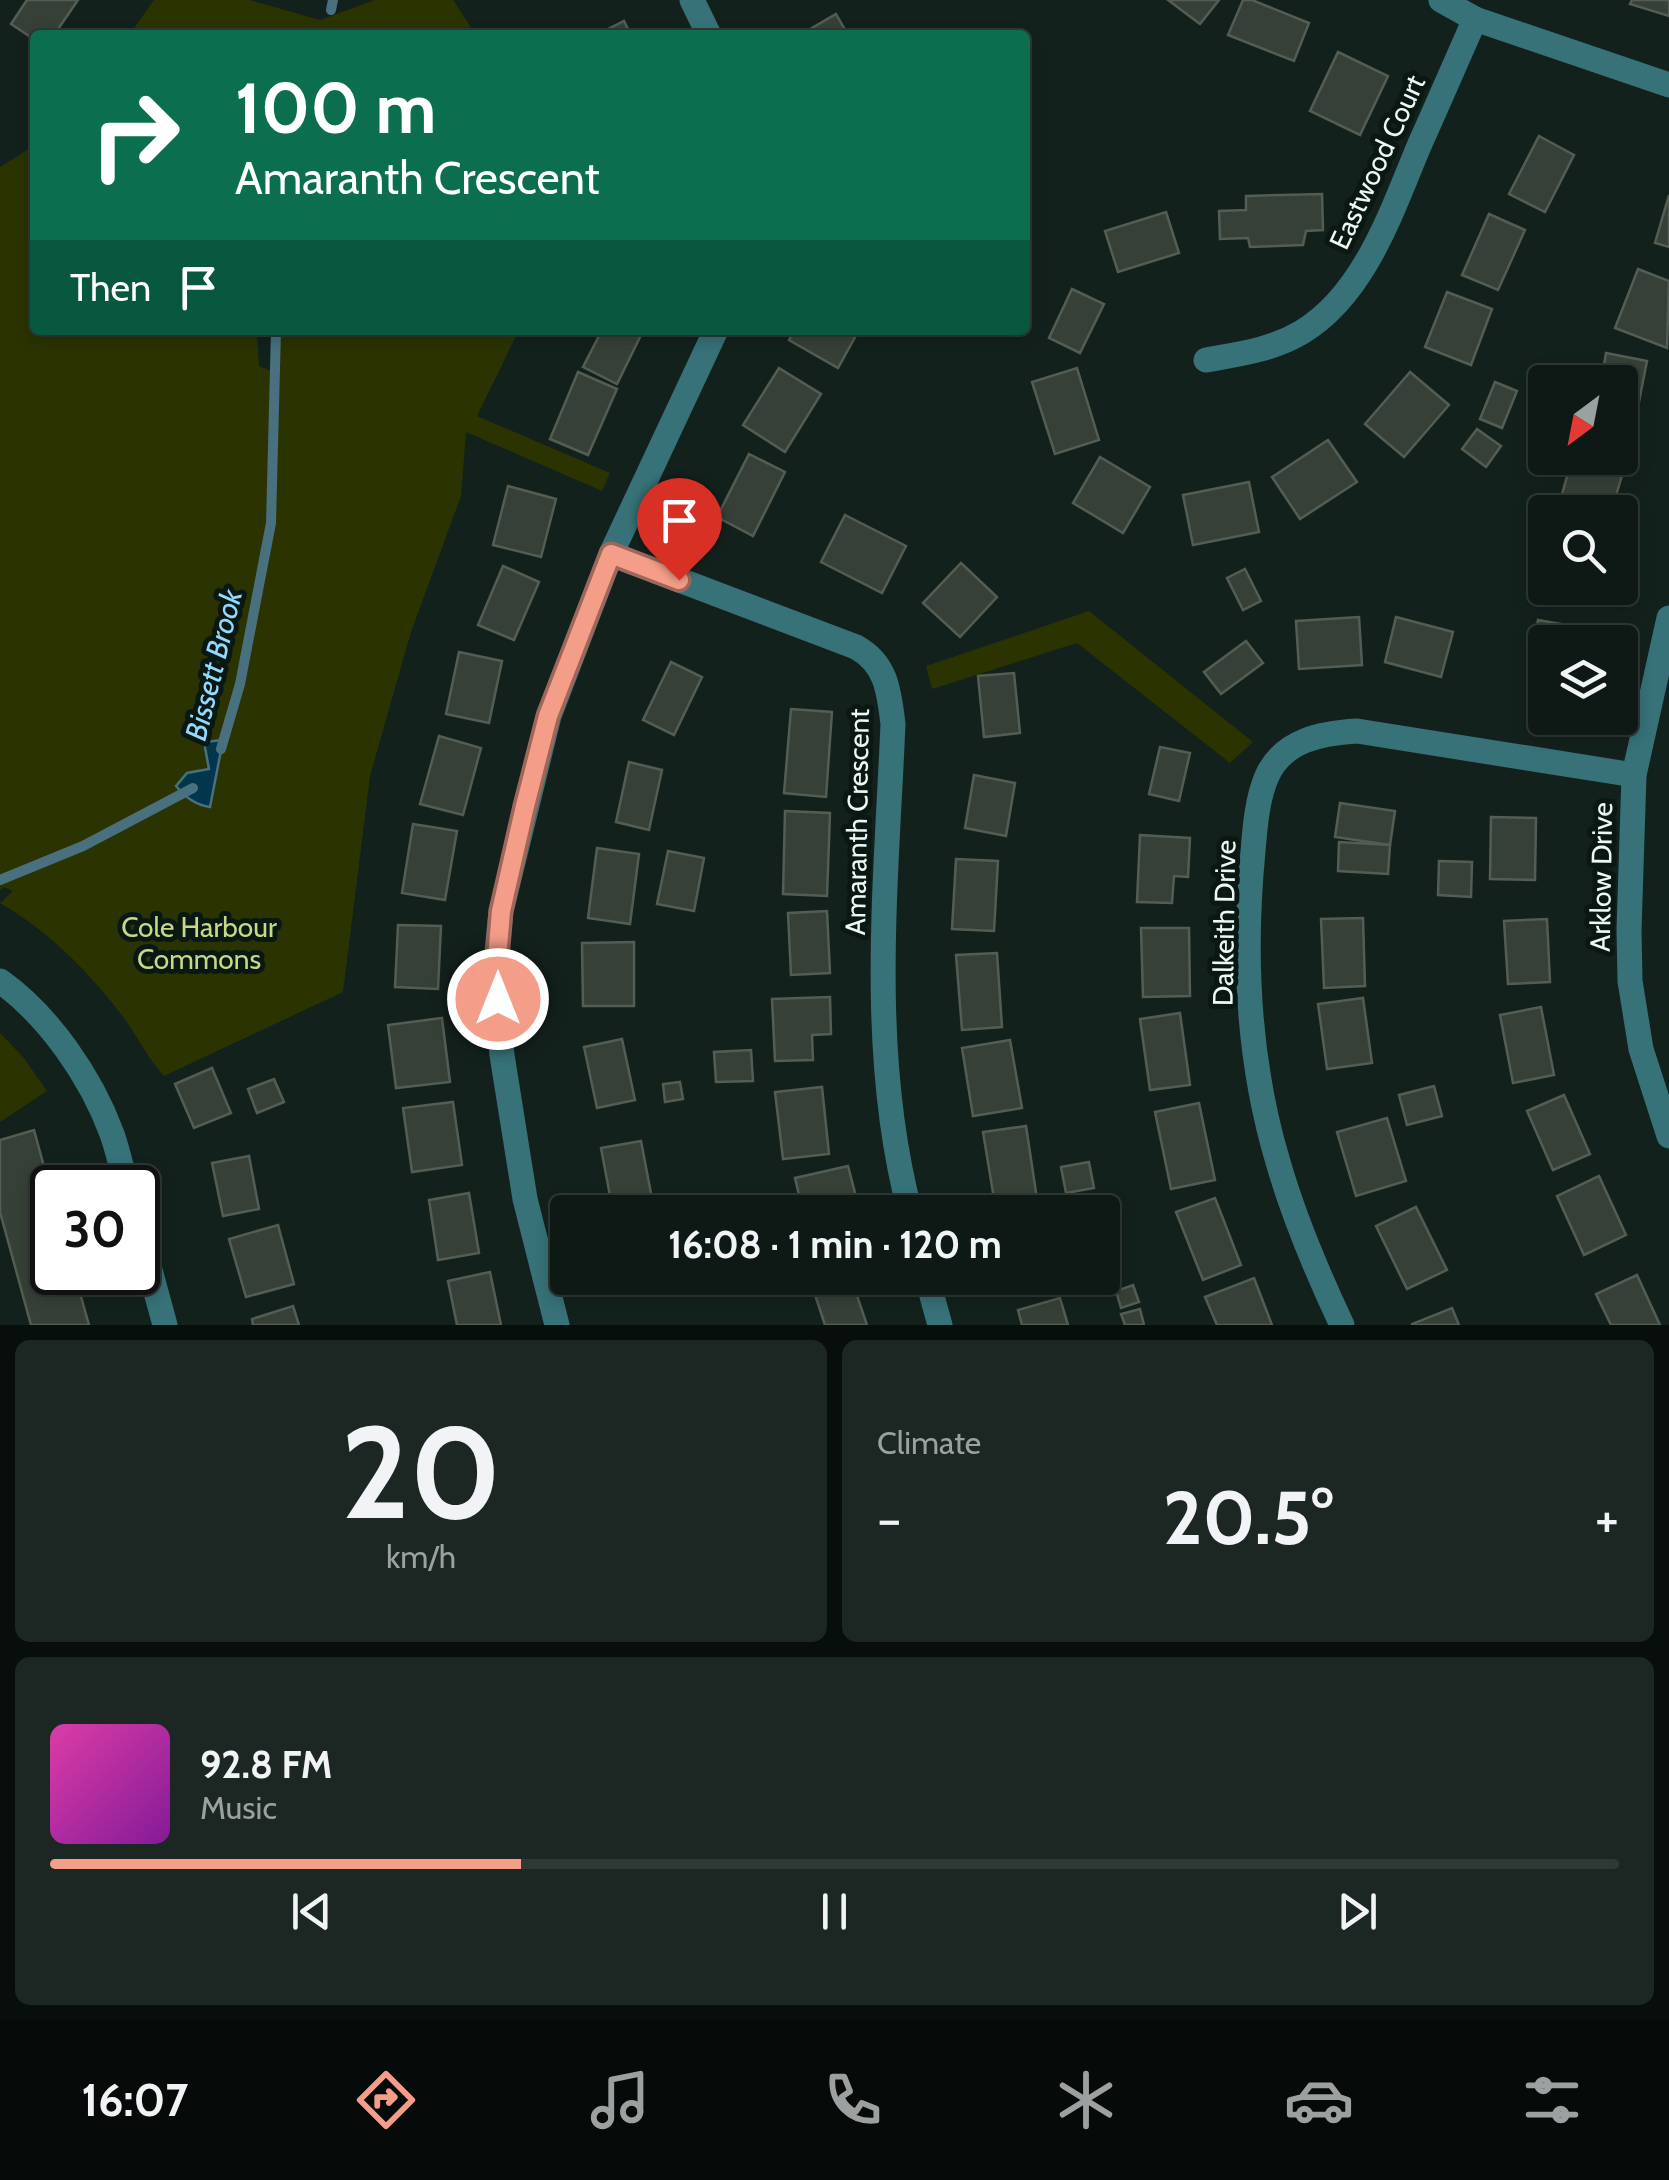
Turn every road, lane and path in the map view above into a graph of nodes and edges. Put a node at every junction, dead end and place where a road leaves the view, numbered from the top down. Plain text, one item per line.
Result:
1 (692, 0) edge
2 (1441, 0) edge
3 (1474, 19) junction
4 (707, 30) edge
5 (1669, 85) edge
6 (714, 335) edge
7 (1206, 360) dead end
8 (611, 554) junction
9 (1669, 618) edge
10 (1634, 775) junction
11 (0, 981) edge
12 (1669, 1136) edge
13 (120, 1165) edge
14 (907, 1195) edge
15 (157, 1295) edge
16 (931, 1295) edge
17 (165, 1325) edge
18 (558, 1325) edge
19 (940, 1325) edge
20 (1342, 1325) edge

1 - 4 street
2 - 3 street
3 - 5 street
3 - 7 street, Eastwood Court
6 - 8 street
8 - 14 street, Amaranth Crescent
8 - 18 street
9 - 10 street, Arklow Drive
10 - 12 street, Arklow Drive
10 - 20 street, Dalkeith Drive
11 - 13 street
15 - 17 street
16 - 19 street

